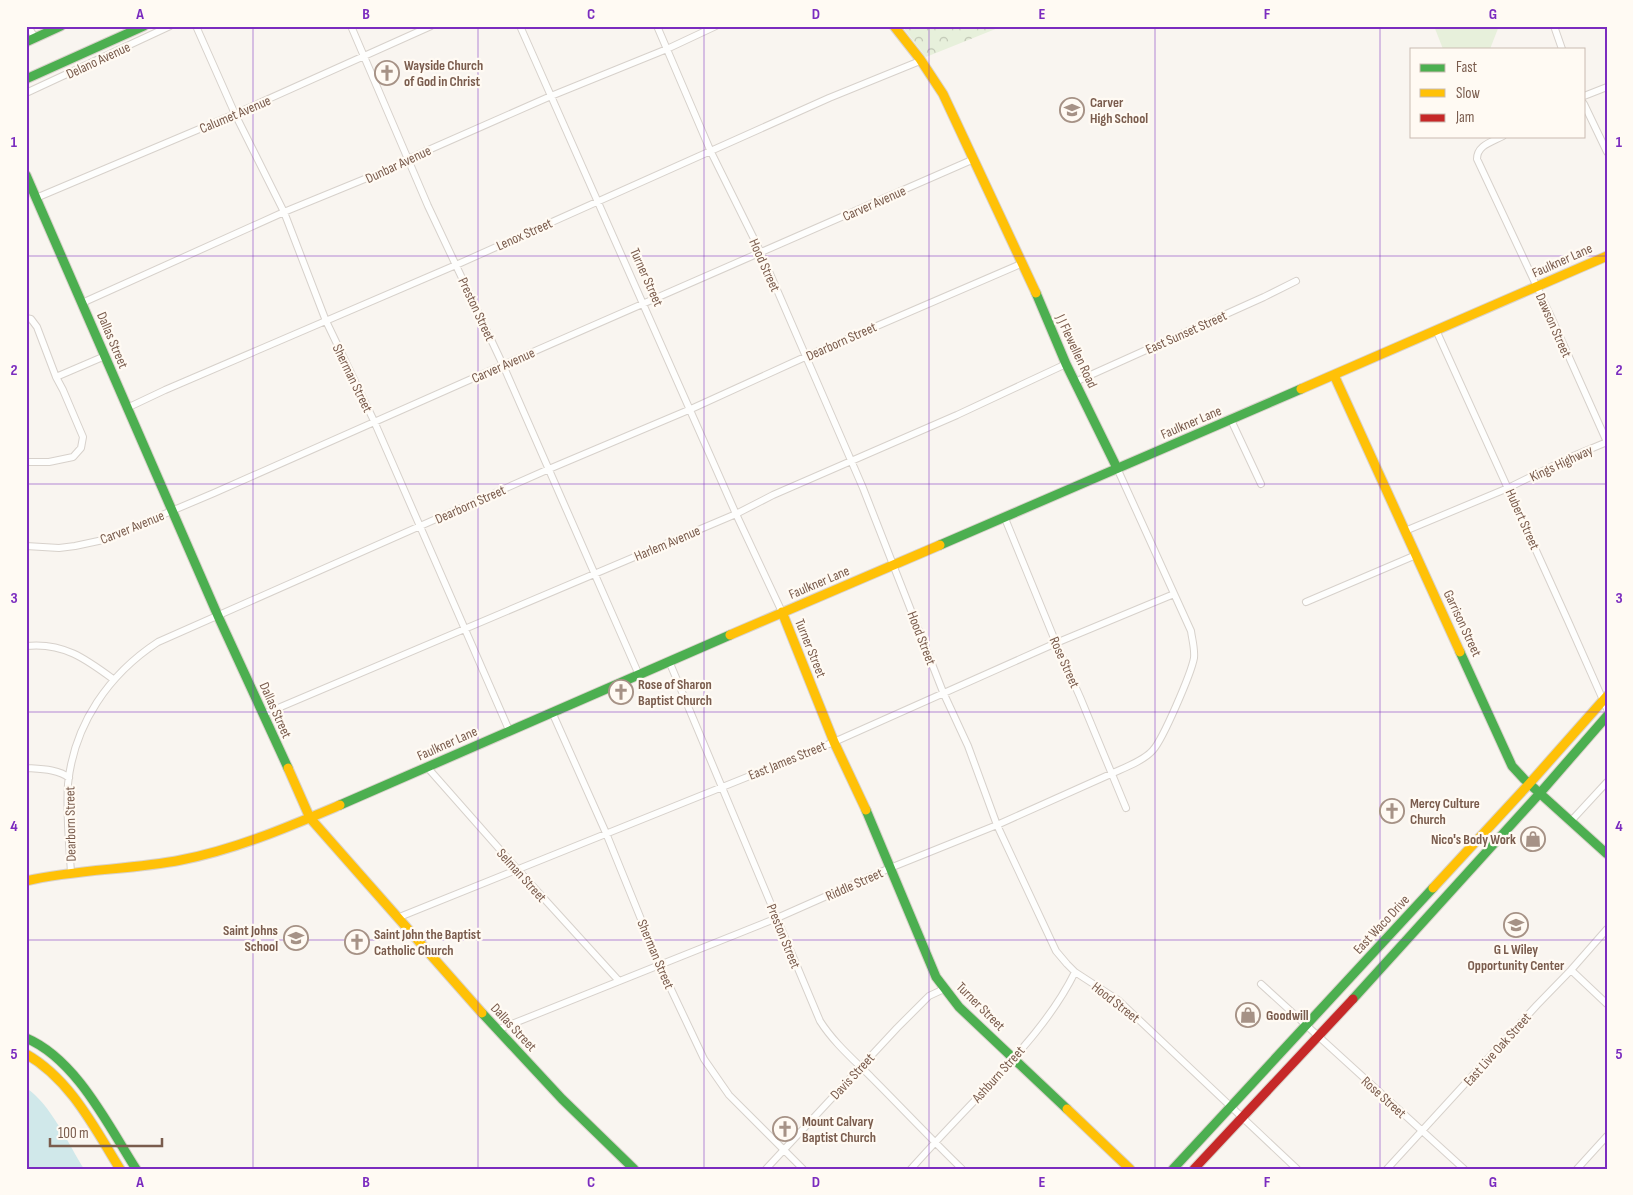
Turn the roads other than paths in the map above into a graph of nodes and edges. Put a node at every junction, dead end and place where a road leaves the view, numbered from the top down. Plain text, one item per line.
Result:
1 (28, 26) edge
2 (61, 26) edge
3 (144, 26) edge
4 (170, 26) edge
5 (196, 26) edge
6 (351, 26) edge
7 (432, 26) edge
8 (520, 26) edge
9 (657, 26) edge
10 (716, 26) edge
11 (894, 26) edge
12 (1554, 26) edge
13 (30, 40) edge
14 (1562, 48) edge
15 (667, 49) junction
16 (364, 56) junction
17 (920, 61) junction
18 (26, 79) edge
19 (1607, 87) edge
20 (26, 93) edge
21 (1586, 95) edge
22 (551, 96) junction
23 (1586, 108) edge
24 (235, 114) junction
25 (1499, 138) edge
26 (711, 152) junction
27 (1607, 152) edge
28 (408, 159) junction
29 (974, 159) junction
30 (26, 175) edge
31 (36, 198) junction
32 (597, 201) junction
33 (284, 212) junction
34 (761, 253) junction
35 (1607, 256) edge
36 (1023, 262) junction
37 (456, 265) junction
38 (1296, 281) dead end
39 (1537, 286) junction
40 (82, 303) junction
41 (644, 303) junction
42 (26, 318) edge
43 (326, 321) junction
44 (1436, 330) junction
45 (105, 356) junction
46 (805, 357) junction
47 (1066, 364) junction
48 (503, 365) junction
49 (1334, 375) junction
50 (56, 377) junction
51 (1075, 382) junction
52 (128, 408) junction
53 (691, 409) junction
54 (1231, 420) junction
55 (374, 422) junction
56 (1607, 442) edge
57 (26, 462) edge
58 (851, 462) junction
59 (1117, 468) junction
60 (549, 469) junction
61 (1261, 484) dead end
62 (1508, 488) junction
63 (172, 511) junction
64 (736, 514) junction
65 (1004, 516) junction
66 (420, 526) junction
67 (1405, 531) junction
68 (26, 546) edge
69 (1416, 555) junction
70 (894, 565) junction
71 (594, 573) junction
72 (1174, 594) junction
73 (1306, 602) dead end
74 (782, 612) junction
75 (218, 616) junction
76 (466, 630) junction
77 (1056, 643) junction
78 (26, 646) edge
79 (670, 661) junction
80 (638, 675) junction
81 (113, 680) junction
82 (943, 692) junction
83 (1605, 698) edge
84 (1178, 700) joint
85 (1607, 709) edge
86 (552, 712) junction
87 (264, 714) junction
88 (1607, 716) edge
89 (509, 730) junction
90 (834, 742) junction
91 (427, 767) junction
92 (26, 768) edge
93 (1112, 773) junction
94 (69, 778) junction
95 (1607, 782) edge
96 (1529, 784) junction
97 (722, 786) junction
98 (1540, 793) junction
99 (1126, 808) dead end
100 (310, 818) junction
101 (1571, 822) junction
102 (997, 825) junction
103 (606, 833) junction
104 (1607, 854) edge
105 (890, 868) junction
106 (518, 870) junction
107 (71, 872) junction
108 (26, 881) edge
109 (396, 918) junction
110 (777, 918) junction
111 (1607, 929) edge
112 (660, 966) junction
113 (1571, 970) junction
114 (1075, 972) junction
115 (619, 981) junction
116 (1261, 984) dead end
117 (944, 989) junction
118 (1607, 1004) edge
119 (1306, 1024) junction
120 (498, 1030) junction
121 (1318, 1036) junction
122 (26, 1038) edge
123 (26, 1054) edge
124 (1014, 1058) junction
125 (861, 1066) junction
126 (1230, 1106) junction
127 (1242, 1117) junction
128 (1422, 1131) junction
129 (1607, 1136) edge
130 (935, 1143) junction
131 (784, 1149) junction
132 (120, 1169) edge
133 (136, 1169) edge
134 (634, 1169) edge
135 (766, 1169) edge
136 (803, 1169) edge
137 (911, 1169) edge
138 (962, 1169) edge
139 (1130, 1169) edge
140 (1173, 1169) edge
141 (1194, 1169) edge
142 (1297, 1169) edge
143 (1388, 1169) edge
144 (1464, 1169) edge
145 (1577, 1169) edge

1 - 13 street
2 - 13 street
3 - 18 street
4 - 20 street, Delano Avenue
5 - 24 street, Sherman Street
6 - 16 street, Preston Street
7 - 16 street, Calumet Avenue
8 - 22 street, Turner Street
9 - 15 street, Hood Street
10 - 15 street, Dunbar Avenue
11 - 17 street, J J Flewellen Road
12 - 14 street
15 - 22 street, Dunbar Avenue
15 - 26 street, Hood Street
16 - 24 street, Calumet Avenue
16 - 28 street, Preston Street
17 - 26 street, Lenox Street
17 - 29 street, J J Flewellen Road
19 - 21 street
22 - 28 street, Dunbar Avenue
22 - 32 street, Turner Street
23 - 27 street
24 - 31 street, Calumet Avenue
24 - 33 street, Sherman Street
25 - 39 street, Dawson Street
26 - 32 street, Lenox Street
26 - 34 street, Hood Street
28 - 33 street, Dunbar Avenue
28 - 37 street, Preston Street
29 - 34 street, Carver Avenue
29 - 36 street, J J Flewellen Road
30 - 31 street, Dallas Street
31 - 40 street, Dallas Street
32 - 37 street, Lenox Street
32 - 41 street, Turner Street
33 - 40 street, Dunbar Avenue
33 - 43 street, Sherman Street
34 - 41 street, Carver Avenue
34 - 46 street, Hood Street
35 - 39 street, Faulkner Lane
36 - 46 street, Dearborn Street
36 - 47 street, J J Flewellen Road
37 - 43 street, Lenox Street
37 - 48 street, Preston Street
38 - 51 street, East Sunset Street
39 - 44 street, Faulkner Lane
39 - 56 street, Dawson Street
40 - 45 street, Dallas Street
41 - 48 street, Carver Avenue
41 - 53 street, Turner Street
42 - 50 street
43 - 52 street, Lenox Street
43 - 55 street, Sherman Street
44 - 49 street, Faulkner Lane
44 - 62 street, Hubert Street
45 - 50 street
45 - 52 street, Dallas Street
46 - 53 street, Dearborn Street
46 - 58 street, Hood Street
47 - 51 street, J J Flewellen Road
47 - 58 street, Harlem Avenue
48 - 55 street, Carver Avenue
48 - 60 street, Preston Street
49 - 54 street, Faulkner Lane
49 - 67 street, Garrison Street
50 - 57 street
51 - 59 street, J J Flewellen Road
52 - 63 street, Dallas Street
53 - 60 street, Dearborn Street
53 - 64 street, Turner Street
54 - 59 street, Faulkner Lane
54 - 61 street
55 - 63 street, Carver Avenue
55 - 66 street, Sherman Street
56 - 62 street, Kings Highway
58 - 64 street, Harlem Avenue
58 - 70 street, Hood Street
59 - 65 street, Faulkner Lane
59 - 72 street, J J Flewellen Road
60 - 66 street, Dearborn Street
60 - 71 street, Preston Street
62 - 67 street, Kings Highway
62 - 83 street, Hubert Street
63 - 68 street, Carver Avenue
63 - 75 street, Dallas Street
64 - 71 street, Harlem Avenue
64 - 74 street, Turner Street
65 - 70 street, Faulkner Lane
65 - 77 street, Rose Street
66 - 75 street, Dearborn Street
66 - 76 street, Sherman Street
67 - 69 street, Garrison Street
69 - 73 street
69 - 96 street, Garrison Street
70 - 74 street, Faulkner Lane
70 - 82 street, Hood Street
71 - 76 street, Harlem Avenue
71 - 80 street, Preston Street
72 - 77 street, East James Street
72 - 84 street, J J Flewellen Road
74 - 79 street, Faulkner Lane
74 - 90 street, Turner Street
75 - 81 street, Dearborn Street
75 - 87 street, Dallas Street
76 - 87 street, Harlem Avenue
76 - 89 street, Sherman Street
77 - 82 street, East James Street
77 - 93 street, Rose Street
78 - 81 street
79 - 80 street, Faulkner Lane
79 - 97 street, Preston Street
80 - 86 street, Faulkner Lane
81 - 94 street, Dearborn Street
82 - 90 street, East James Street
82 - 102 street, Hood Street
83 - 85 street, Hubert Street
83 - 96 street, East Waco Drive
84 - 93 street, Riddle Street
86 - 89 street, Faulkner Lane
86 - 103 street, Sherman Street
87 - 100 street, Dallas Street
88 - 98 street, East Waco Drive
89 - 91 street, Faulkner Lane
90 - 97 street, East James Street
90 - 105 street, Turner Street
91 - 100 street, Faulkner Lane
91 - 106 street, Selman Street
92 - 94 street
93 - 99 street, Rose Street
93 - 102 street, Riddle Street
94 - 107 street, Dearborn Street
95 - 101 street
96 - 98 street, Garrison Street
96 - 119 street, East Waco Drive
97 - 103 street, East James Street
97 - 110 street, Preston Street
98 - 101 street, Garrison Street
98 - 121 street, East Waco Drive
100 - 107 street, Faulkner Lane
100 - 109 street, Dallas Street
101 - 104 street, Garrison Street
102 - 105 street, Riddle Street
102 - 114 street, Hood Street
103 - 106 street, East James Street
103 - 112 street, Sherman Street
105 - 110 street, Riddle Street
105 - 117 street, Turner Street
106 - 109 street, East James Street
106 - 115 street, Selman Street
107 - 108 street, Faulkner Lane
109 - 120 street, Dallas Street
110 - 112 street, Riddle Street
110 - 125 street, Preston Street
111 - 113 street, East Live Oak Street
112 - 115 street, Riddle Street
112 - 131 street, Sherman Street
113 - 118 street
113 - 128 street, East Live Oak Street
114 - 124 street, Ashburn Street
114 - 126 street, Hood Street
115 - 120 street, Riddle Street
116 - 119 street, Rose Street
117 - 124 street, Turner Street
117 - 125 street, Davis Street
119 - 121 street, Rose Street
119 - 126 street, East Waco Drive
120 - 134 street, Dallas Street
121 - 127 street, East Waco Drive
121 - 128 street, Rose Street
122 - 133 street
123 - 132 street
124 - 130 street, Ashburn Street
124 - 139 street, Turner Street
125 - 130 street, Preston Street
125 - 131 street, Davis Street
126 - 127 street, Hood Street
126 - 140 street, East Waco Drive
127 - 141 street, East Waco Drive
127 - 142 street, Hood Street
128 - 143 street, East Live Oak Street
128 - 144 street, Rose Street
129 - 145 street
130 - 137 street, Ashburn Street
130 - 138 street, Preston Street
131 - 135 street, Davis Street
131 - 136 street, Sherman Street

